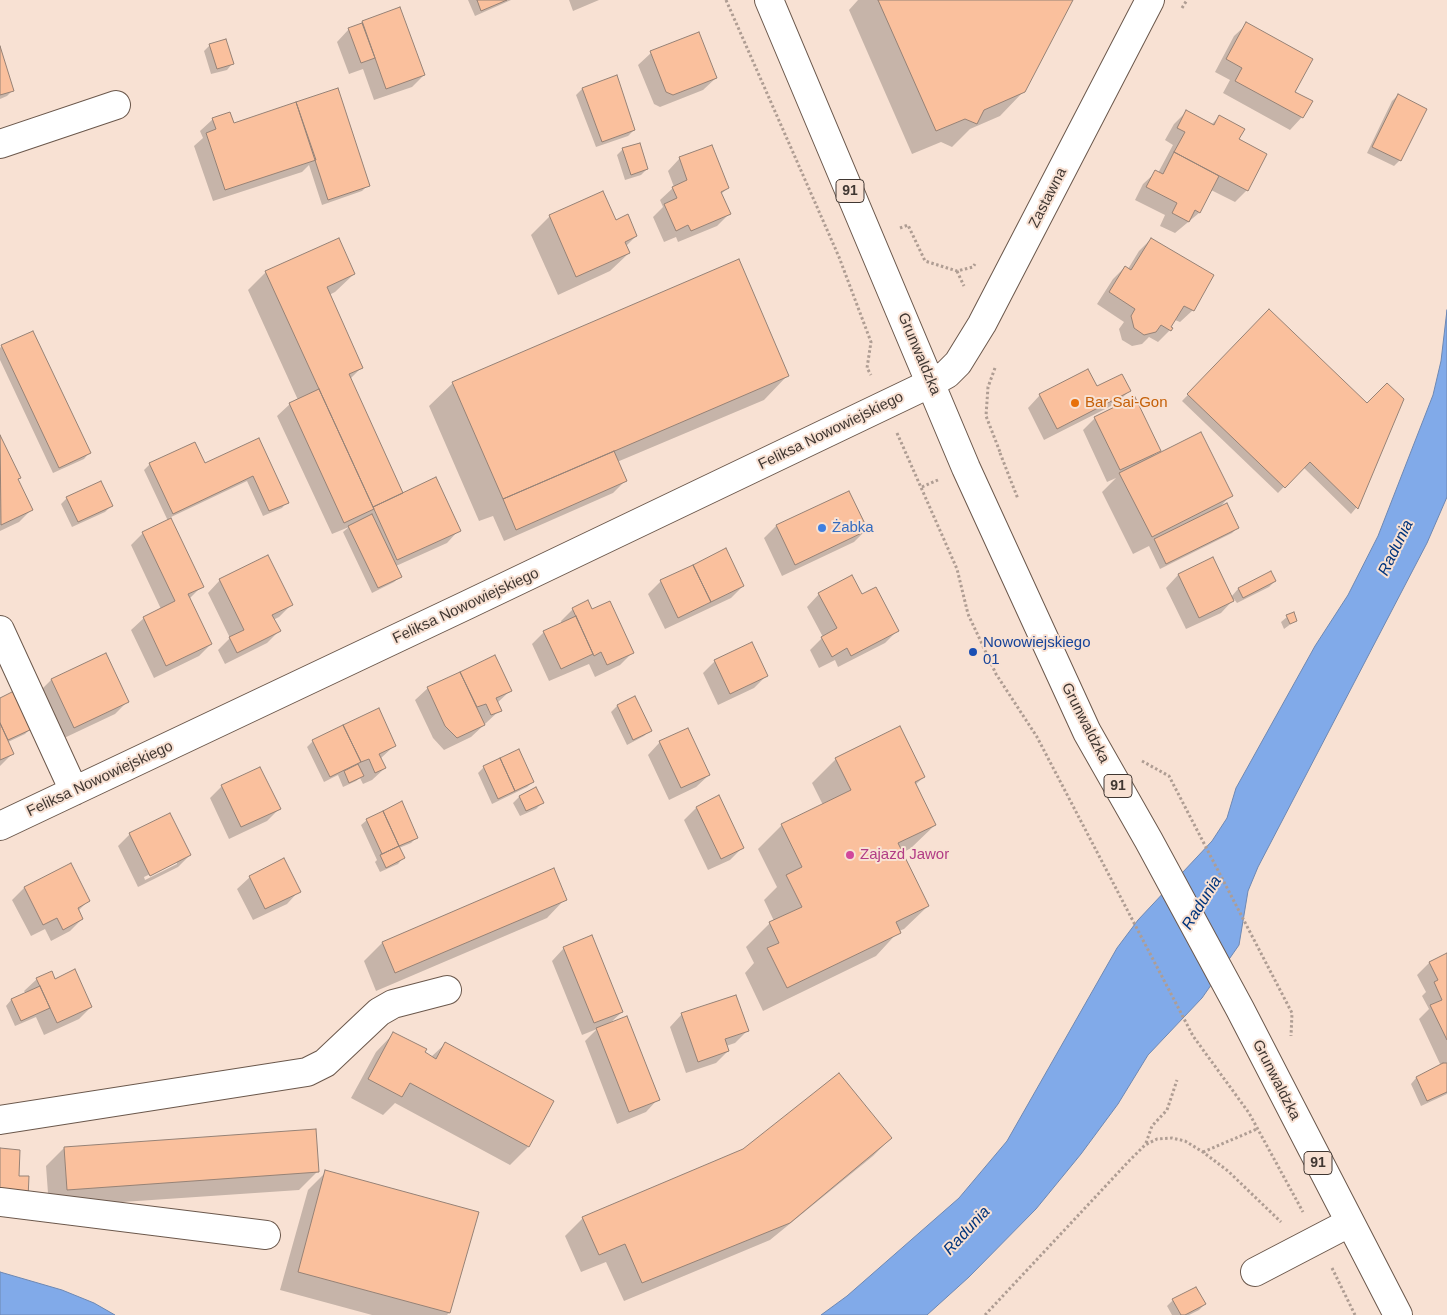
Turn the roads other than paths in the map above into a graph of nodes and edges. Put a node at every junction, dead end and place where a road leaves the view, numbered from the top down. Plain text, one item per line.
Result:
1 (769, 0) edge
2 (1150, 0) edge
3 (116, 105) dead end
4 (0, 144) edge
5 (931, 383) junction
6 (0, 630) edge
7 (74, 791) junction
8 (0, 826) edge
9 (447, 990) dead end
10 (0, 1120) edge
11 (0, 1202) edge
12 (1349, 1223) junction
13 (266, 1235) dead end
14 (1255, 1272) dead end
15 (1398, 1315) edge

1 - 5 main road, Grunwaldzka / 91
2 - 5 main road, Zastawna
3 - 4 main road
5 - 7 main road, Feliksa Nowowiejskiego
5 - 12 main road, Grunwaldzka / 91
6 - 7 main road
7 - 8 main road, Feliksa Nowowiejskiego
9 - 10 main road
11 - 13 main road
12 - 14 main road
12 - 15 main road, Grunwaldzka / 91

